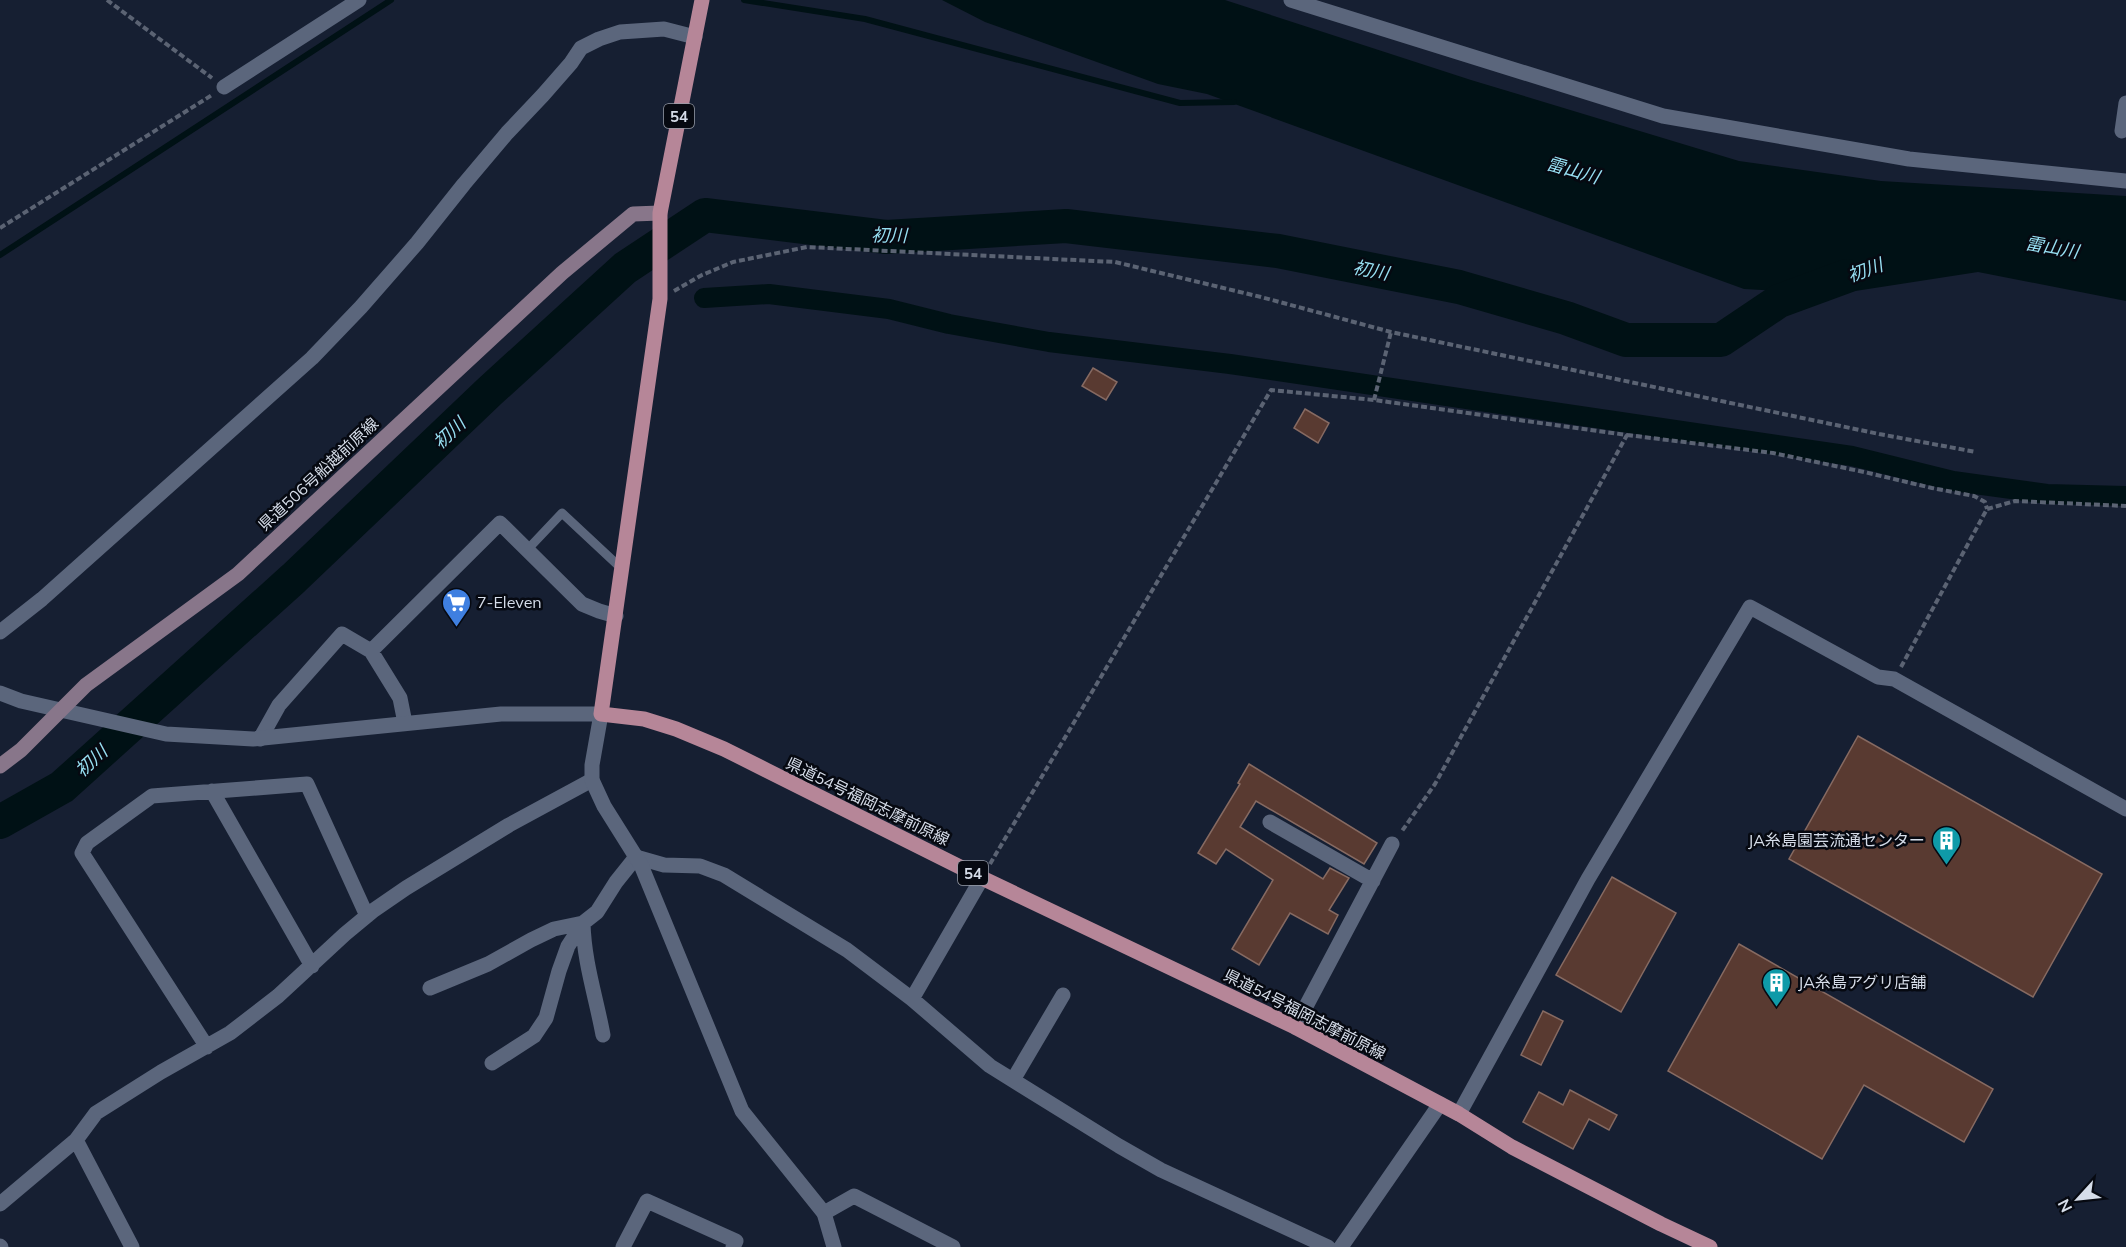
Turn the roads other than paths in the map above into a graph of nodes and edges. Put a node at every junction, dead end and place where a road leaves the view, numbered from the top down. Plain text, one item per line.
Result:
1 (359, 0) edge
2 (702, 0) edge
3 (1291, 0) edge
4 (695, 37) junction
5 (224, 87) road end
6 (2126, 103) edge
7 (2121, 131) dead end
8 (2126, 182) edge
9 (660, 213) junction
10 (528, 549) junction
11 (622, 569) junction
12 (616, 616) junction
13 (0, 632) edge
14 (371, 651) junction
15 (0, 693) edge
16 (62, 711) junction
17 (601, 714) junction
18 (405, 723) junction
19 (256, 739) junction
20 (0, 766) edge
21 (592, 780) junction
22 (212, 791) junction
23 (2126, 809) edge
24 (1270, 822) dead end
25 (1392, 844) road end
26 (636, 857) junction
27 (982, 878) junction
28 (1373, 881) junction
29 (368, 916) junction
30 (583, 923) junction
31 (312, 966) junction
32 (430, 988) dead end
33 (1063, 995) dead end
34 (912, 999) junction
35 (1295, 1028) junction
36 (603, 1035) dead end
37 (207, 1047) junction
38 (492, 1063) dead end
39 (1013, 1080) junction
40 (1440, 1104) junction
41 (1459, 1114) junction
42 (76, 1140) junction
43 (0, 1204) edge
44 (824, 1213) junction
45 (132, 1247) edge
46 (623, 1247) edge
47 (733, 1247) edge
48 (834, 1247) edge
49 (953, 1247) edge
50 (1328, 1247) edge
51 (1341, 1247) edge
52 (1710, 1247) edge

1 - 5 street
2 - 4 main road, 54
3 - 8 street
4 - 9 main road, 54
4 - 13 street
6 - 7 street
9 - 11 main road, 54
9 - 16 main road, 県道506号船越前原線
10 - 11 lane
10 - 12 street
10 - 14 street
11 - 12 main road, 54
12 - 17 main road, 54
14 - 18 street
14 - 19 street
15 - 16 street
16 - 19 street
16 - 20 main road, 県道506号船越前原線
17 - 18 street
17 - 21 street
17 - 27 main road, 県道54号福岡志摩前原線 / 54
18 - 19 street
21 - 26 street
21 - 29 street
22 - 29 street
22 - 31 street
22 - 37 street
23 - 41 street
24 - 28 street
25 - 28 street
26 - 30 street
26 - 34 street
26 - 44 street
27 - 34 street
27 - 35 main road, 県道54号福岡志摩前原線 / 54
28 - 35 street
29 - 31 street
30 - 32 street
30 - 36 street
30 - 38 street
31 - 37 street
33 - 39 street
34 - 39 street
35 - 40 main road, 県道54号福岡志摩前原線 / 54
37 - 42 street
39 - 50 street
40 - 41 main road, 県道54号福岡志摩前原線 / 54
40 - 51 street
41 - 52 main road, 県道54号福岡志摩前原線 / 54
42 - 43 street
42 - 45 street
44 - 48 street
44 - 49 street
46 - 47 street

